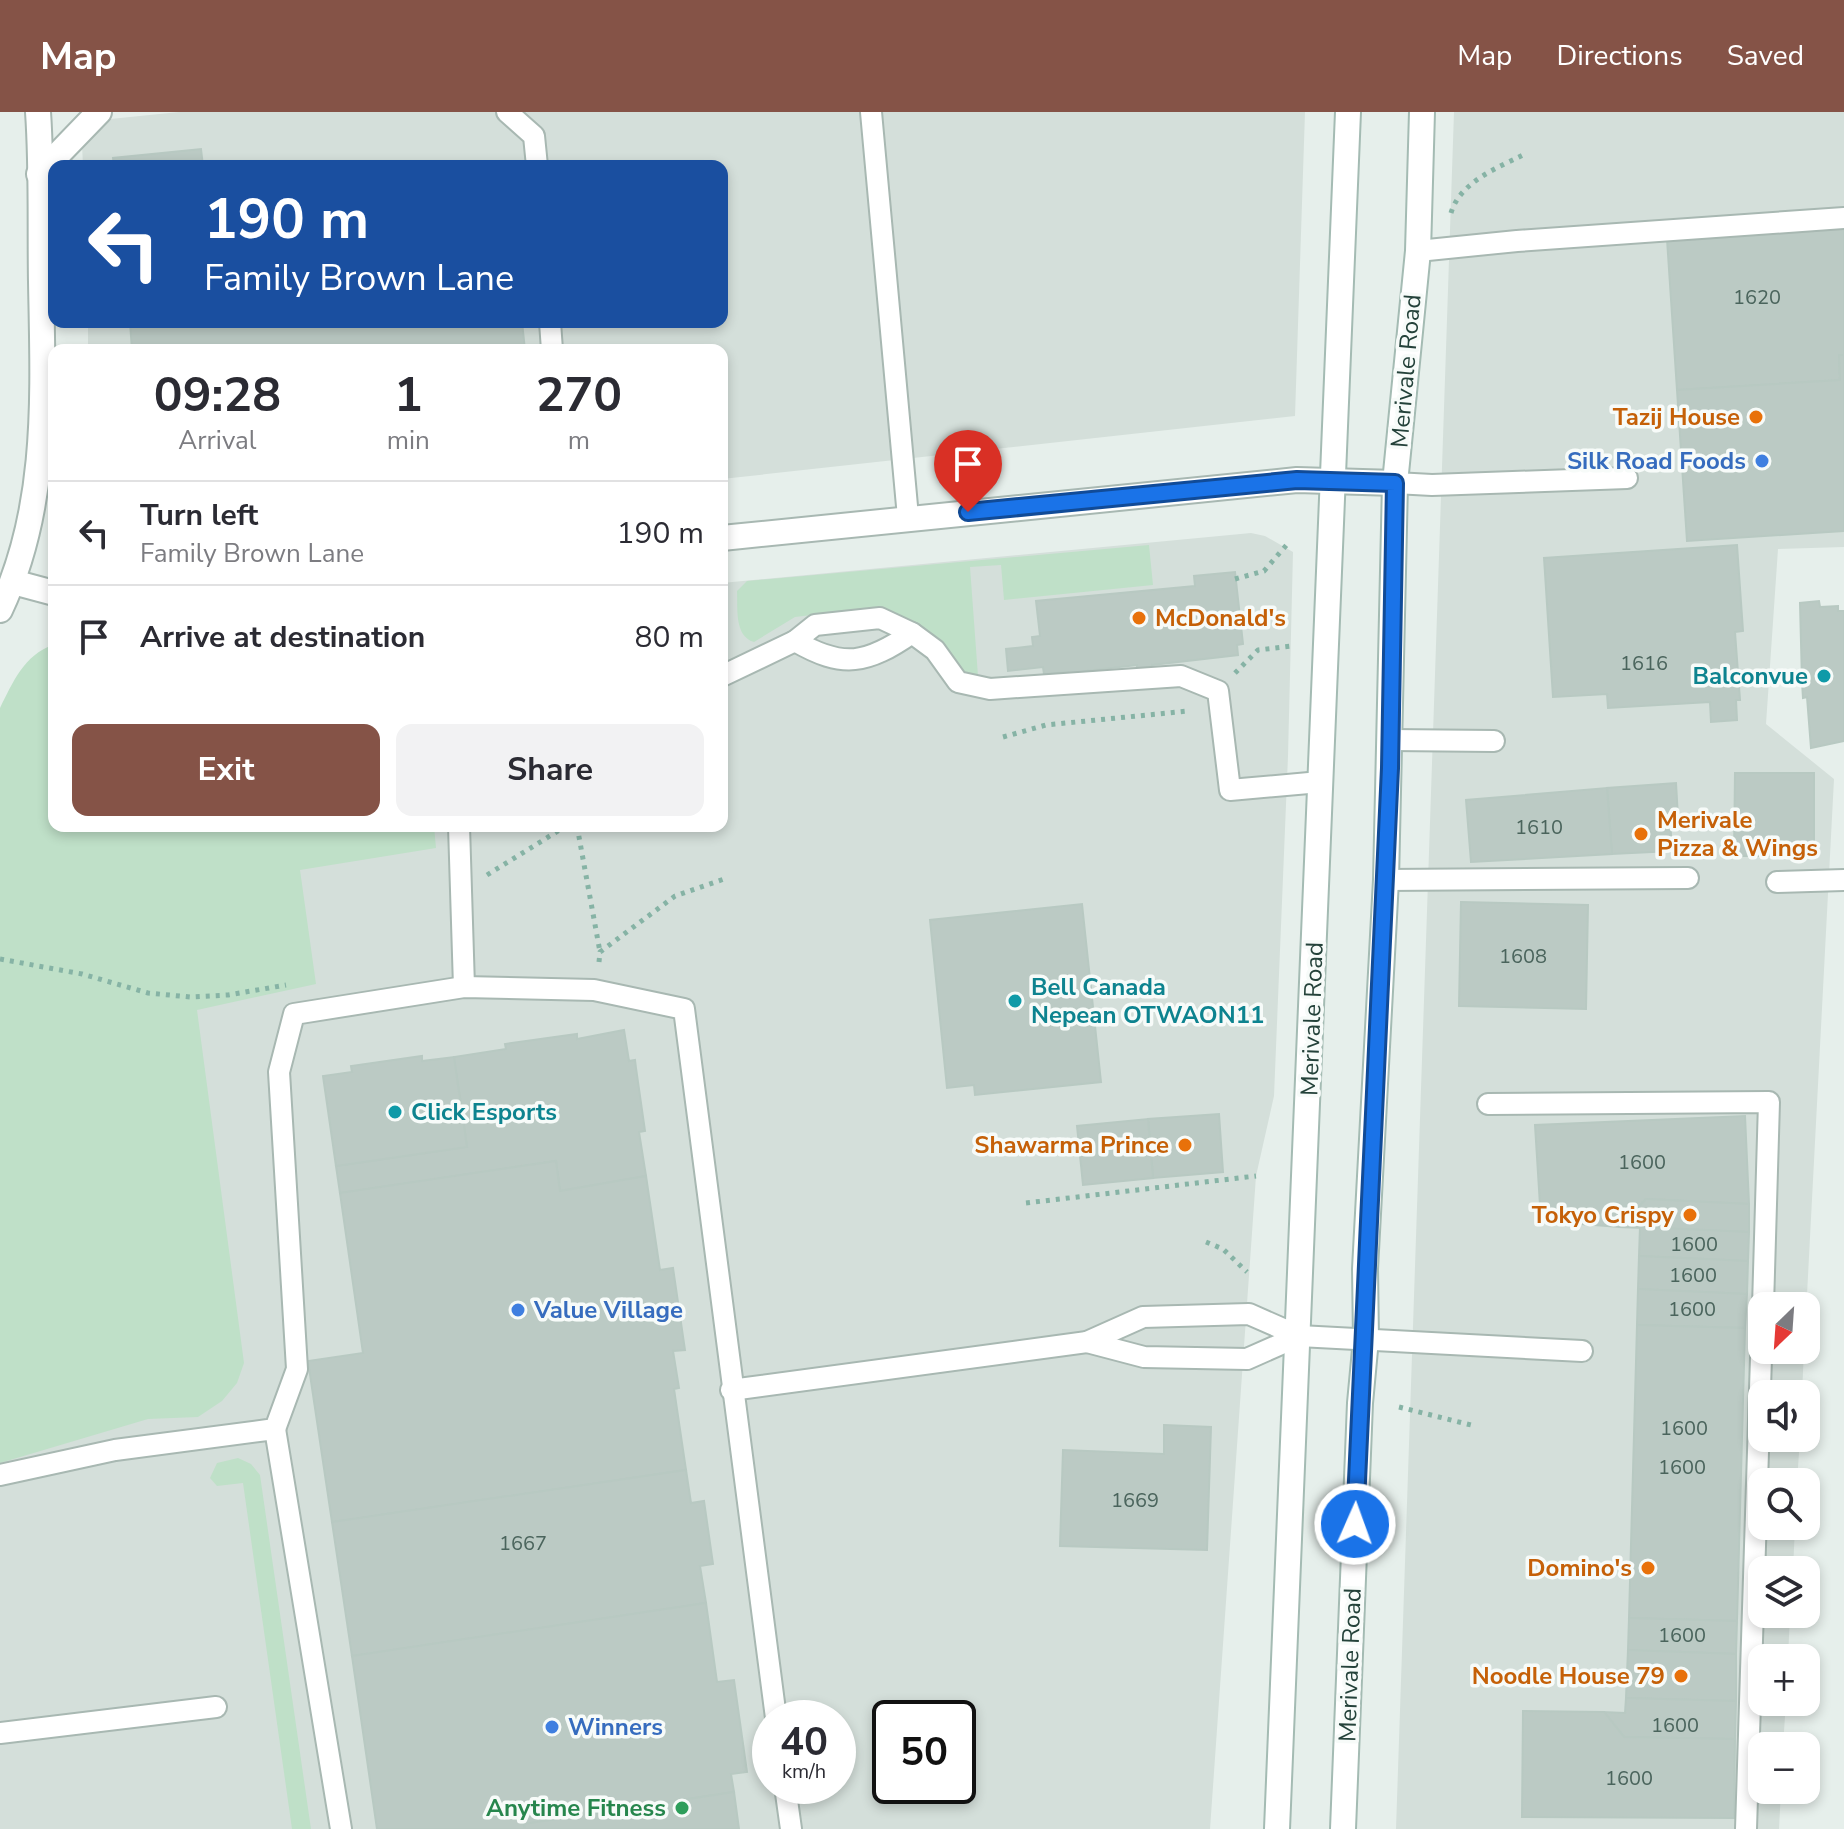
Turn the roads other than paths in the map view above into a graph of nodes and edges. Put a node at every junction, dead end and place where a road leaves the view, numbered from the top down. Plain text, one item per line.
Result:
1 (38, 112) edge
2 (99, 112) edge
3 (507, 112) edge
4 (871, 112) edge
5 (1348, 112) edge
6 (1422, 112) edge
7 (53, 160) edge
8 (536, 160) edge
9 (48, 165) edge
10 (39, 174) junction
11 (1844, 218) edge
12 (1429, 251) junction
13 (1627, 478) dead end
14 (1333, 481) junction
15 (1395, 483) junction
16 (908, 517) junction
17 (728, 537) edge
18 (13, 582) junction
19 (48, 591) edge
20 (0, 610) edge
21 (912, 633) junction
22 (795, 641) junction
23 (728, 673) edge
24 (1391, 740) junction
25 (1494, 741) dead end
26 (1320, 782) junction
27 (459, 832) edge
28 (1688, 878) dead end
29 (1386, 880) junction
30 (1844, 880) edge
31 (1777, 882) dead end
32 (464, 987) junction
33 (1488, 1104) dead end
34 (1763, 1292) edge
35 (1299, 1336) junction
36 (1366, 1339) junction
37 (1087, 1342) junction
38 (1582, 1351) dead end
39 (1761, 1364) edge
40 (731, 1390) junction
41 (275, 1429) junction
42 (0, 1475) edge
43 (774, 1700) edge
44 (216, 1707) dead end
45 (0, 1733) edge
46 (788, 1804) edge
47 (341, 1829) edge
48 (791, 1829) edge
49 (1277, 1829) edge
50 (1343, 1829) edge
51 (1746, 1829) edge

1 - 10 main road
2 - 7 main road
3 - 8 lane
4 - 16 lane
5 - 14 main road, Merivale Road
6 - 12 main road, Merivale Road
9 - 10 main road
10 - 18 main road
11 - 12 lane
12 - 15 main road, Merivale Road
13 - 15 lane
14 - 15 main road
14 - 16 main road
14 - 26 main road, Merivale Road
15 - 24 main road, Merivale Road
16 - 17 main road
18 - 19 main road
18 - 20 main road
21 - 22 lane
21 - 22 lane
21 - 26 lane
22 - 23 lane
24 - 25 lane
24 - 29 main road, Merivale Road
26 - 35 main road, Merivale Road
27 - 32 lane
28 - 29 lane
29 - 36 main road, Merivale Road
30 - 31 lane
32 - 40 lane
32 - 41 lane
33 - 34 lane
35 - 36 lane
35 - 37 lane
35 - 37 lane
35 - 49 main road, Merivale Road
36 - 38 lane
36 - 50 main road, Merivale Road
37 - 40 lane
39 - 51 lane
40 - 43 lane
41 - 42 lane
41 - 47 lane
44 - 45 lane
46 - 48 lane

